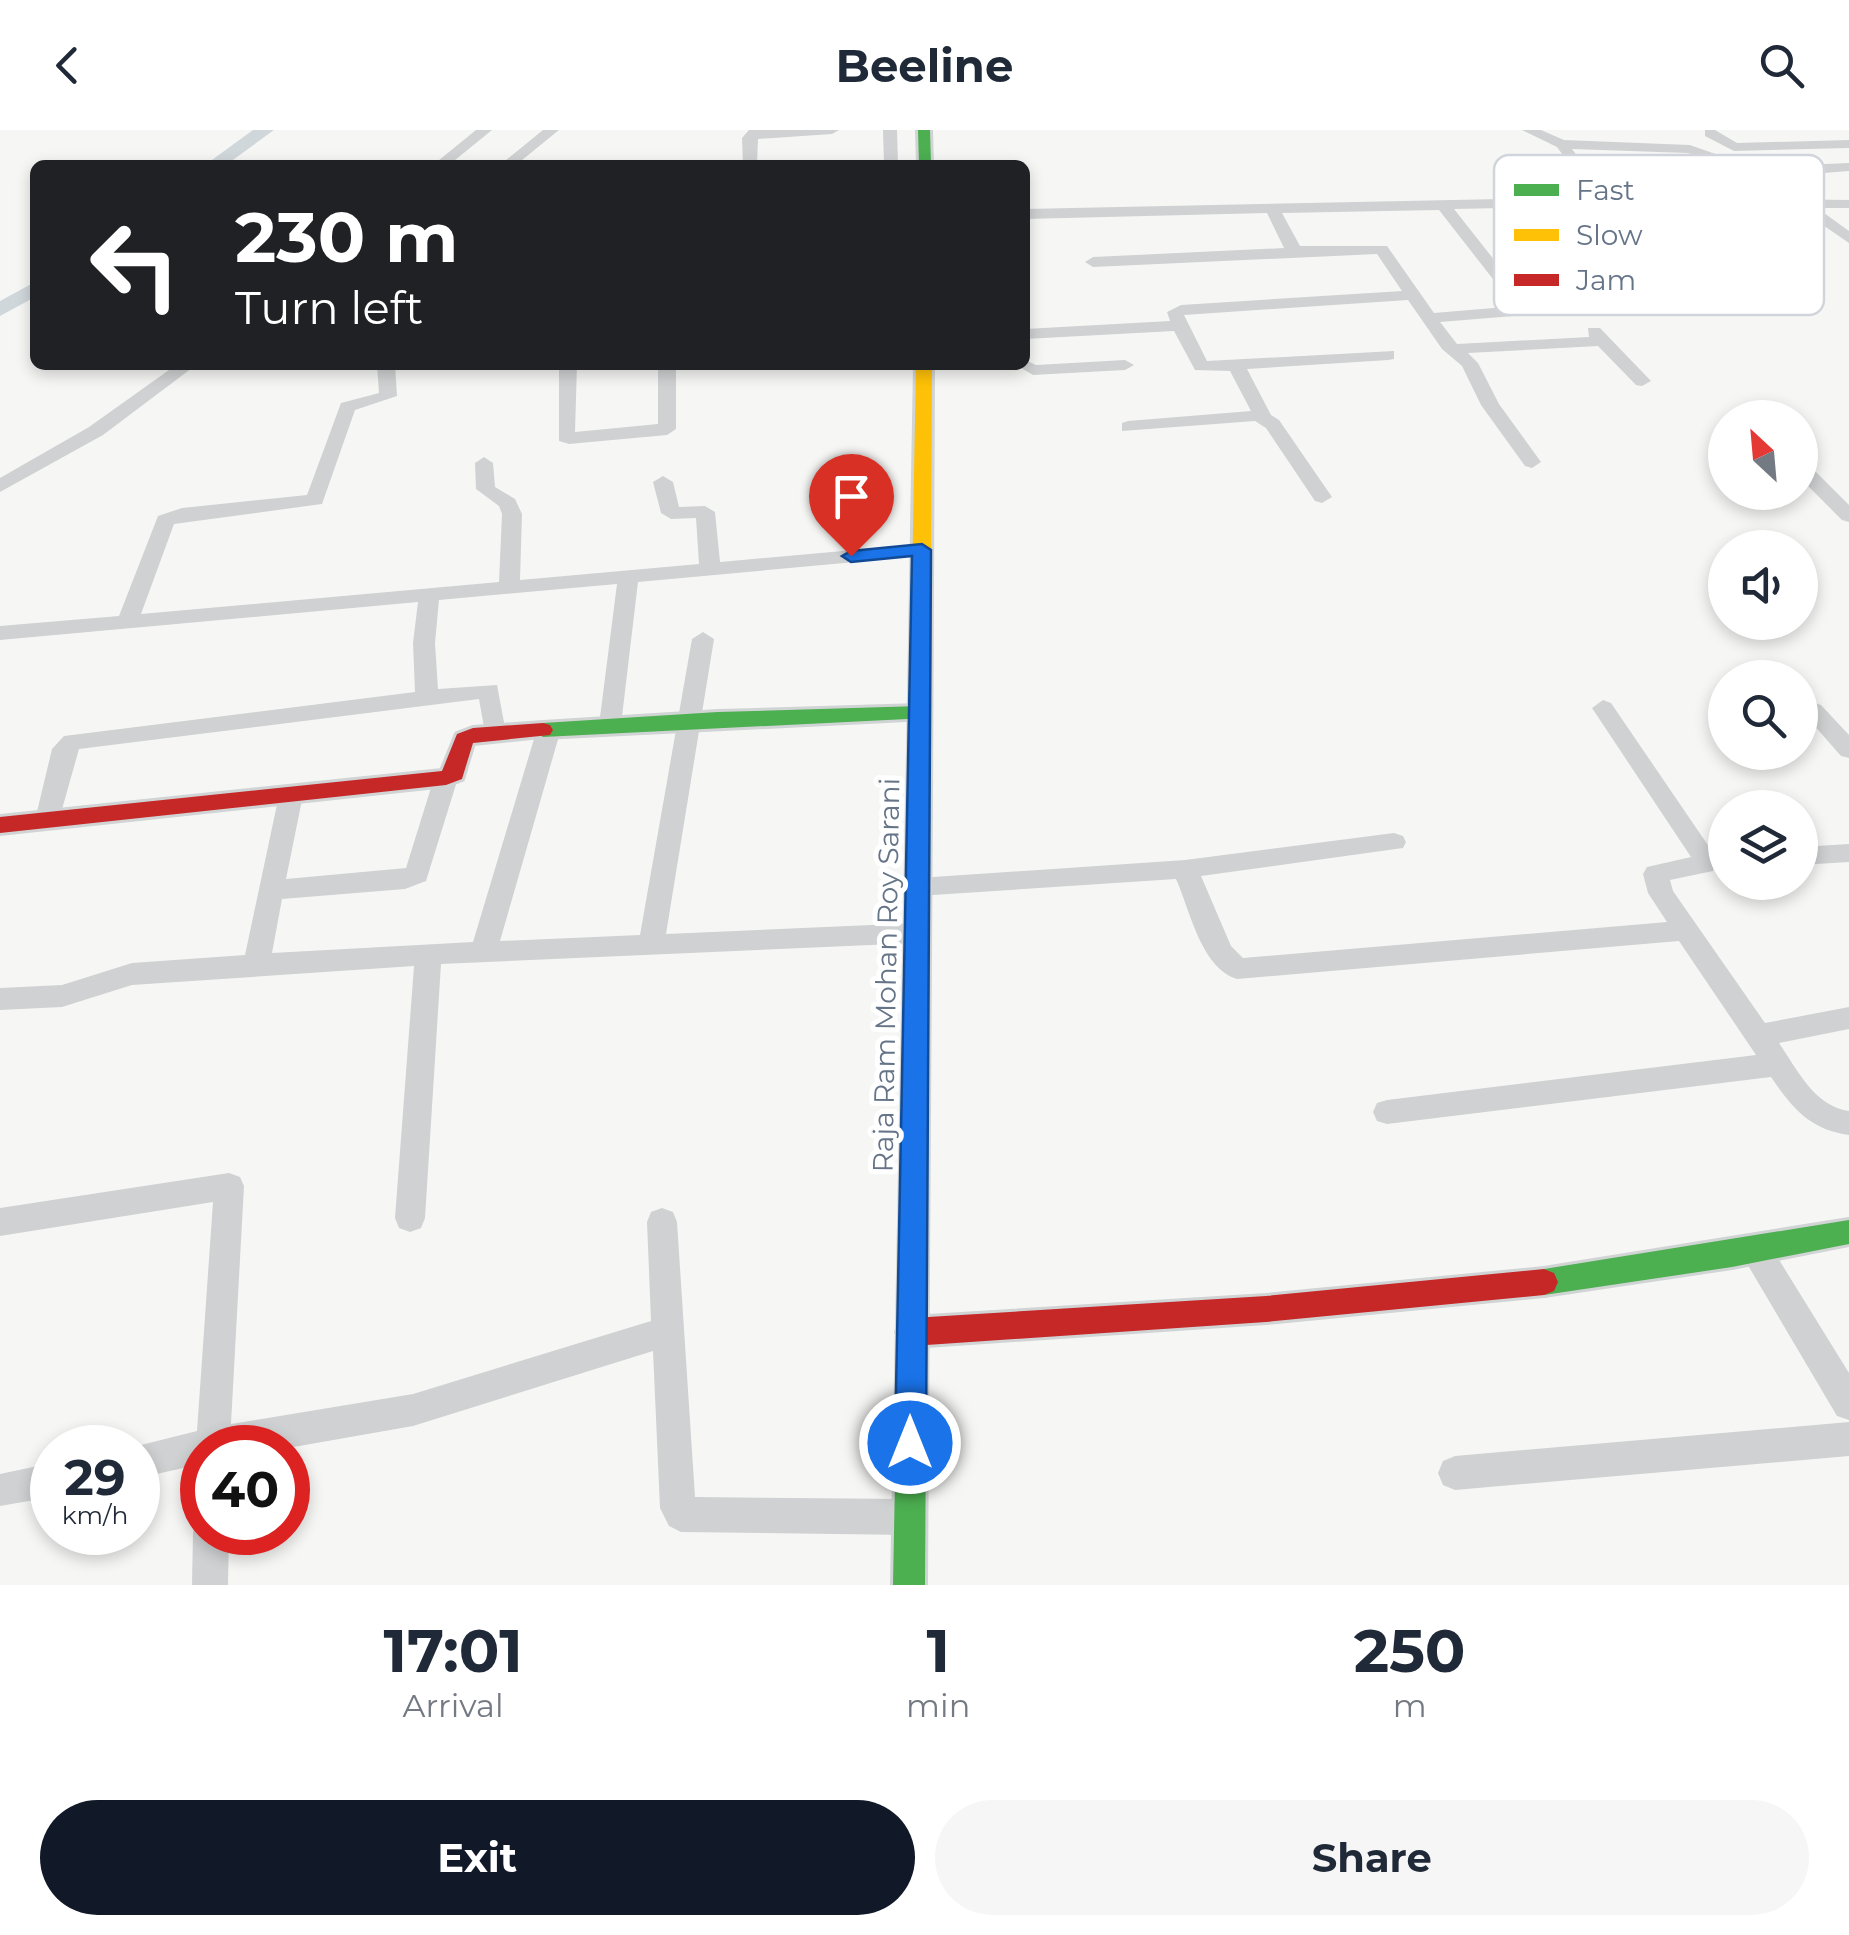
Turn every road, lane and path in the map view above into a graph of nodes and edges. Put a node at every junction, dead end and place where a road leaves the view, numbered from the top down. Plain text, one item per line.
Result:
1 (485, 130) edge
2 (552, 130) edge
3 (823, 130) edge
4 (832, 130) edge
5 (890, 130) edge
6 (924, 130) edge
7 (1529, 130) edge
8 (1772, 130) edge
9 (1657, 131) edge
10 (756, 132) edge
11 (1710, 132) edge
12 (1562, 144) junction
13 (1849, 144) edge
14 (1793, 145) junction
15 (1673, 147) junction
16 (1690, 149) junction
17 (1570, 155) edge
18 (1706, 155) edge
19 (446, 160) edge
20 (514, 160) edge
21 (750, 160) edge
22 (891, 160) edge
23 (925, 160) edge
24 (1849, 167) edge
25 (1824, 169) edge
26 (1824, 201) edge
27 (1494, 204) edge
28 (1824, 204) edge
29 (1830, 204) junction
30 (1849, 204) edge
31 (1443, 205) junction
32 (1272, 208) junction
33 (1030, 214) edge
34 (1824, 220) edge
35 (1849, 238) edge
36 (1304, 252) junction
37 (1093, 262) dead end
38 (1494, 270) edge
39 (1412, 295) junction
40 (1494, 312) edge
41 (1578, 315) edge
42 (1429, 318) junction
43 (1180, 326) junction
44 (1030, 334) edge
45 (1603, 341) junction
46 (1453, 348) junction
47 (1388, 355) dead end
48 (1125, 364) dead end
49 (1234, 366) junction
50 (1030, 368) edge
51 (180, 370) edge
52 (386, 370) edge
53 (568, 370) edge
54 (667, 370) edge
55 (924, 370) edge
56 (1642, 381) dead end
57 (1261, 417) junction
58 (1128, 427) dead end
59 (1532, 462) dead end
60 (484, 464) dead end
61 (663, 482) dead end
62 (1818, 485) edge
63 (0, 486) edge
64 (1322, 496) dead end
65 (1849, 516) edge
66 (922, 550) junction
67 (710, 569) junction
68 (628, 576) junction
69 (509, 588) junction
70 (429, 596) junction
71 (127, 623) junction
72 (0, 633) edge
73 (703, 638) dead end
74 (427, 698) junction
75 (1603, 708) dead end
76 (920, 713) junction
77 (1818, 715) edge
78 (691, 720) junction
79 (610, 724) junction
80 (549, 729) junction
81 (494, 733) junction
82 (1849, 750) edge
83 (446, 778) junction
84 (291, 795) junction
85 (47, 820) junction
86 (0, 826) edge
87 (1394, 842) dead end
88 (1849, 852) edge
89 (1818, 855) edge
90 (1708, 859) edge
91 (1708, 864) edge
92 (1185, 869) junction
93 (918, 887) junction
94 (271, 890) junction
95 (1686, 930) junction
96 (917, 934) junction
97 (651, 945) junction
98 (484, 951) junction
99 (429, 953) junction
100 (256, 964) junction
101 (0, 999) edge
102 (1849, 1018) edge
103 (1758, 1036) junction
104 (1778, 1064) junction
105 (1388, 1112) dead end
106 (1849, 1123) edge
107 (410, 1218) dead end
108 (0, 1222) edge
109 (662, 1222) dead end
110 (1849, 1232) edge
111 (1757, 1252) junction
112 (668, 1331) junction
113 (912, 1332) junction
114 (1849, 1404) edge
115 (214, 1425) edge
116 (310, 1428) edge
117 (1849, 1439) edge
118 (1455, 1473) dead end
119 (30, 1484) edge
120 (2, 1490) dead end
121 (910, 1517) junction
122 (211, 1555) edge
123 (210, 1585) edge
124 (909, 1585) edge

1 - 19 street
2 - 20 street
3 - 4 street
3 - 10 street
5 - 22 street
6 - 23 street
7 - 12 street
8 - 14 street
9 - 15 street
10 - 21 street
11 - 14 street
11 - 16 street
12 - 15 street
12 - 17 street
13 - 14 street
15 - 16 street
16 - 18 street
24 - 25 street
26 - 29 street
27 - 31 street
28 - 29 street
29 - 30 street
31 - 32 street
31 - 38 street
32 - 33 street
32 - 36 street
34 - 35 street
36 - 37 street
36 - 39 street
39 - 42 street
39 - 43 street
40 - 42 street
41 - 45 street
42 - 46 street
43 - 44 street
43 - 49 street
45 - 46 street
45 - 56 street
46 - 59 street
47 - 49 street
48 - 50 street
49 - 57 street
51 - 63 street
52 - 71 street
53 - 54 street
55 - 66 street, Raja Ram Mohan Roy Sarani
57 - 58 street
57 - 64 street
60 - 69 street
61 - 67 street
62 - 65 street
66 - 67 street
66 - 76 street, Raja Ram Mohan Roy Sarani
67 - 68 street
68 - 69 street
68 - 79 street
69 - 70 street
70 - 71 street
70 - 74 street
71 - 72 street
73 - 78 street
74 - 81 street
74 - 85 street
75 - 90 street
76 - 78 street
76 - 93 street, Raja Ram Mohan Roy Sarani
77 - 82 street
78 - 79 street
78 - 97 street
79 - 80 street
80 - 81 street
80 - 98 street
81 - 83 street
83 - 84 street
83 - 94 street
84 - 85 street
84 - 94 street
85 - 86 street
87 - 92 street
88 - 89 street
91 - 95 street
92 - 93 street
92 - 95 street
93 - 96 street, Raja Ram Mohan Roy Sarani
94 - 100 street
95 - 103 street
96 - 97 street
96 - 113 street, Raja Ram Mohan Roy Sarani
97 - 98 street
98 - 99 street
99 - 100 street
99 - 107 street
100 - 101 street
102 - 103 street
103 - 104 street
104 - 105 street
104 - 106 street
108 - 115 street
109 - 112 street
110 - 111 street
111 - 113 street
111 - 114 street
112 - 116 street
112 - 121 street
113 - 121 street, Raja Ram Mohan Roy Sarani
117 - 118 street
119 - 120 street
121 - 124 street, Raja Ram Mohan Roy Sarani
122 - 123 street

